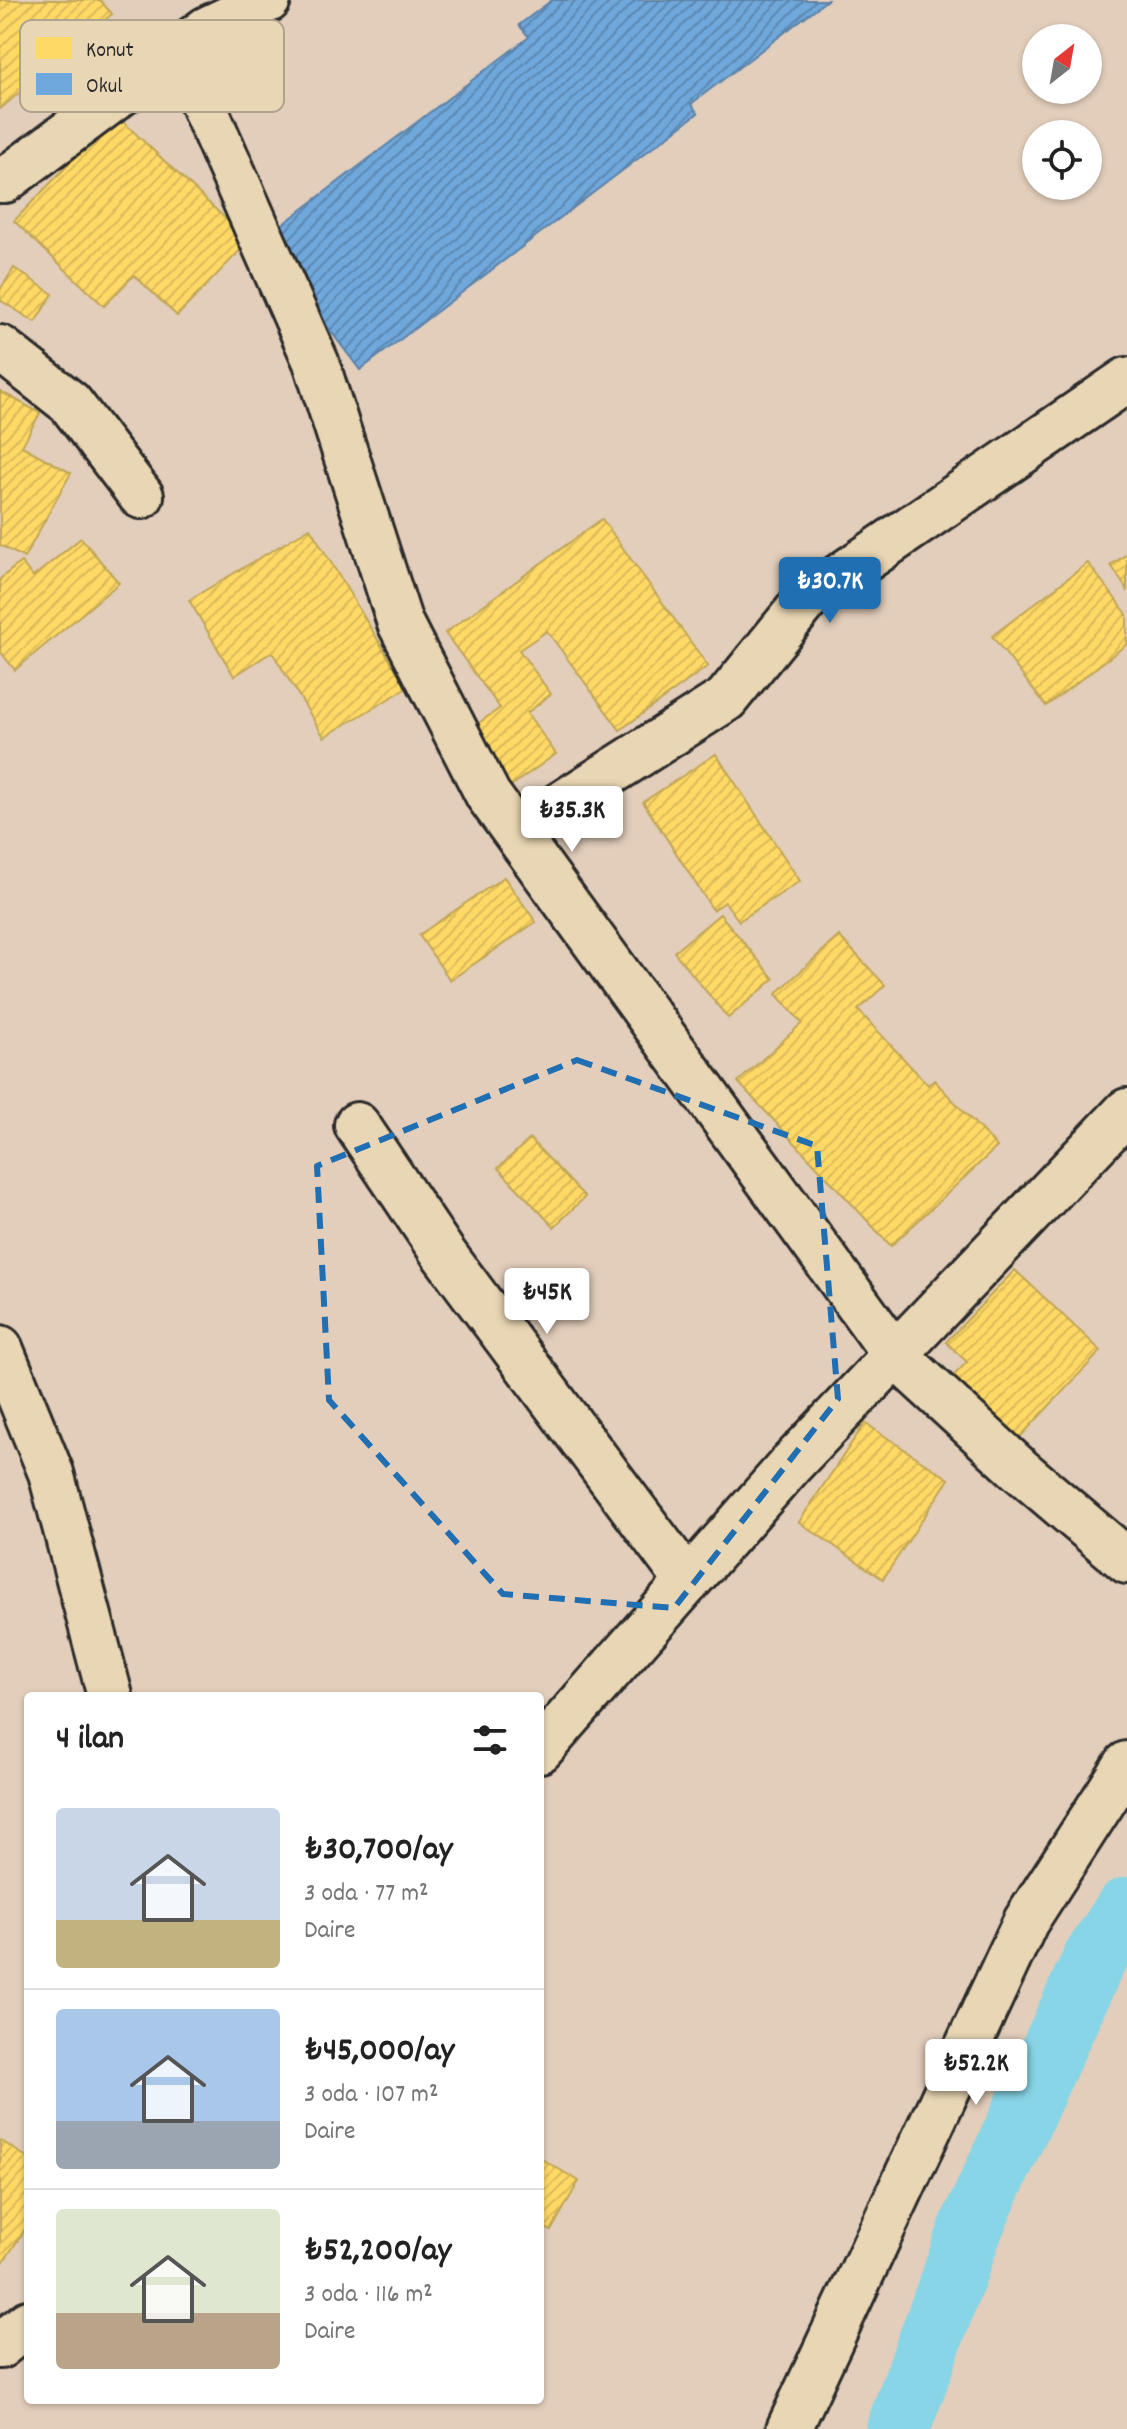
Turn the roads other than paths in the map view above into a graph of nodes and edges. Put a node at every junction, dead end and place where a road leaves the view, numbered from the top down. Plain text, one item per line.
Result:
1 (268, 0) edge
2 (226, 20) edge
3 (97, 112) edge
4 (206, 112) edge
5 (2, 184) edge
6 (0, 348) edge
7 (1127, 380) edge
8 (141, 496) dead end
9 (516, 833) junction
10 (1127, 1111) edge
11 (357, 1125) dead end
12 (0, 1348) edge
13 (895, 1355) junction
14 (1127, 1561) edge
15 (688, 1582) junction
16 (109, 1692) edge
17 (544, 1745) edge
18 (1127, 1764) edge
19 (24, 2326) edge
20 (0, 2346) edge
21 (789, 2429) edge

1 - 2 street
3 - 5 street
4 - 9 street
6 - 8 street
7 - 9 street
9 - 13 street
10 - 13 street
11 - 15 street
12 - 16 street
13 - 14 street
13 - 15 street
15 - 17 street
18 - 21 street
19 - 20 street

